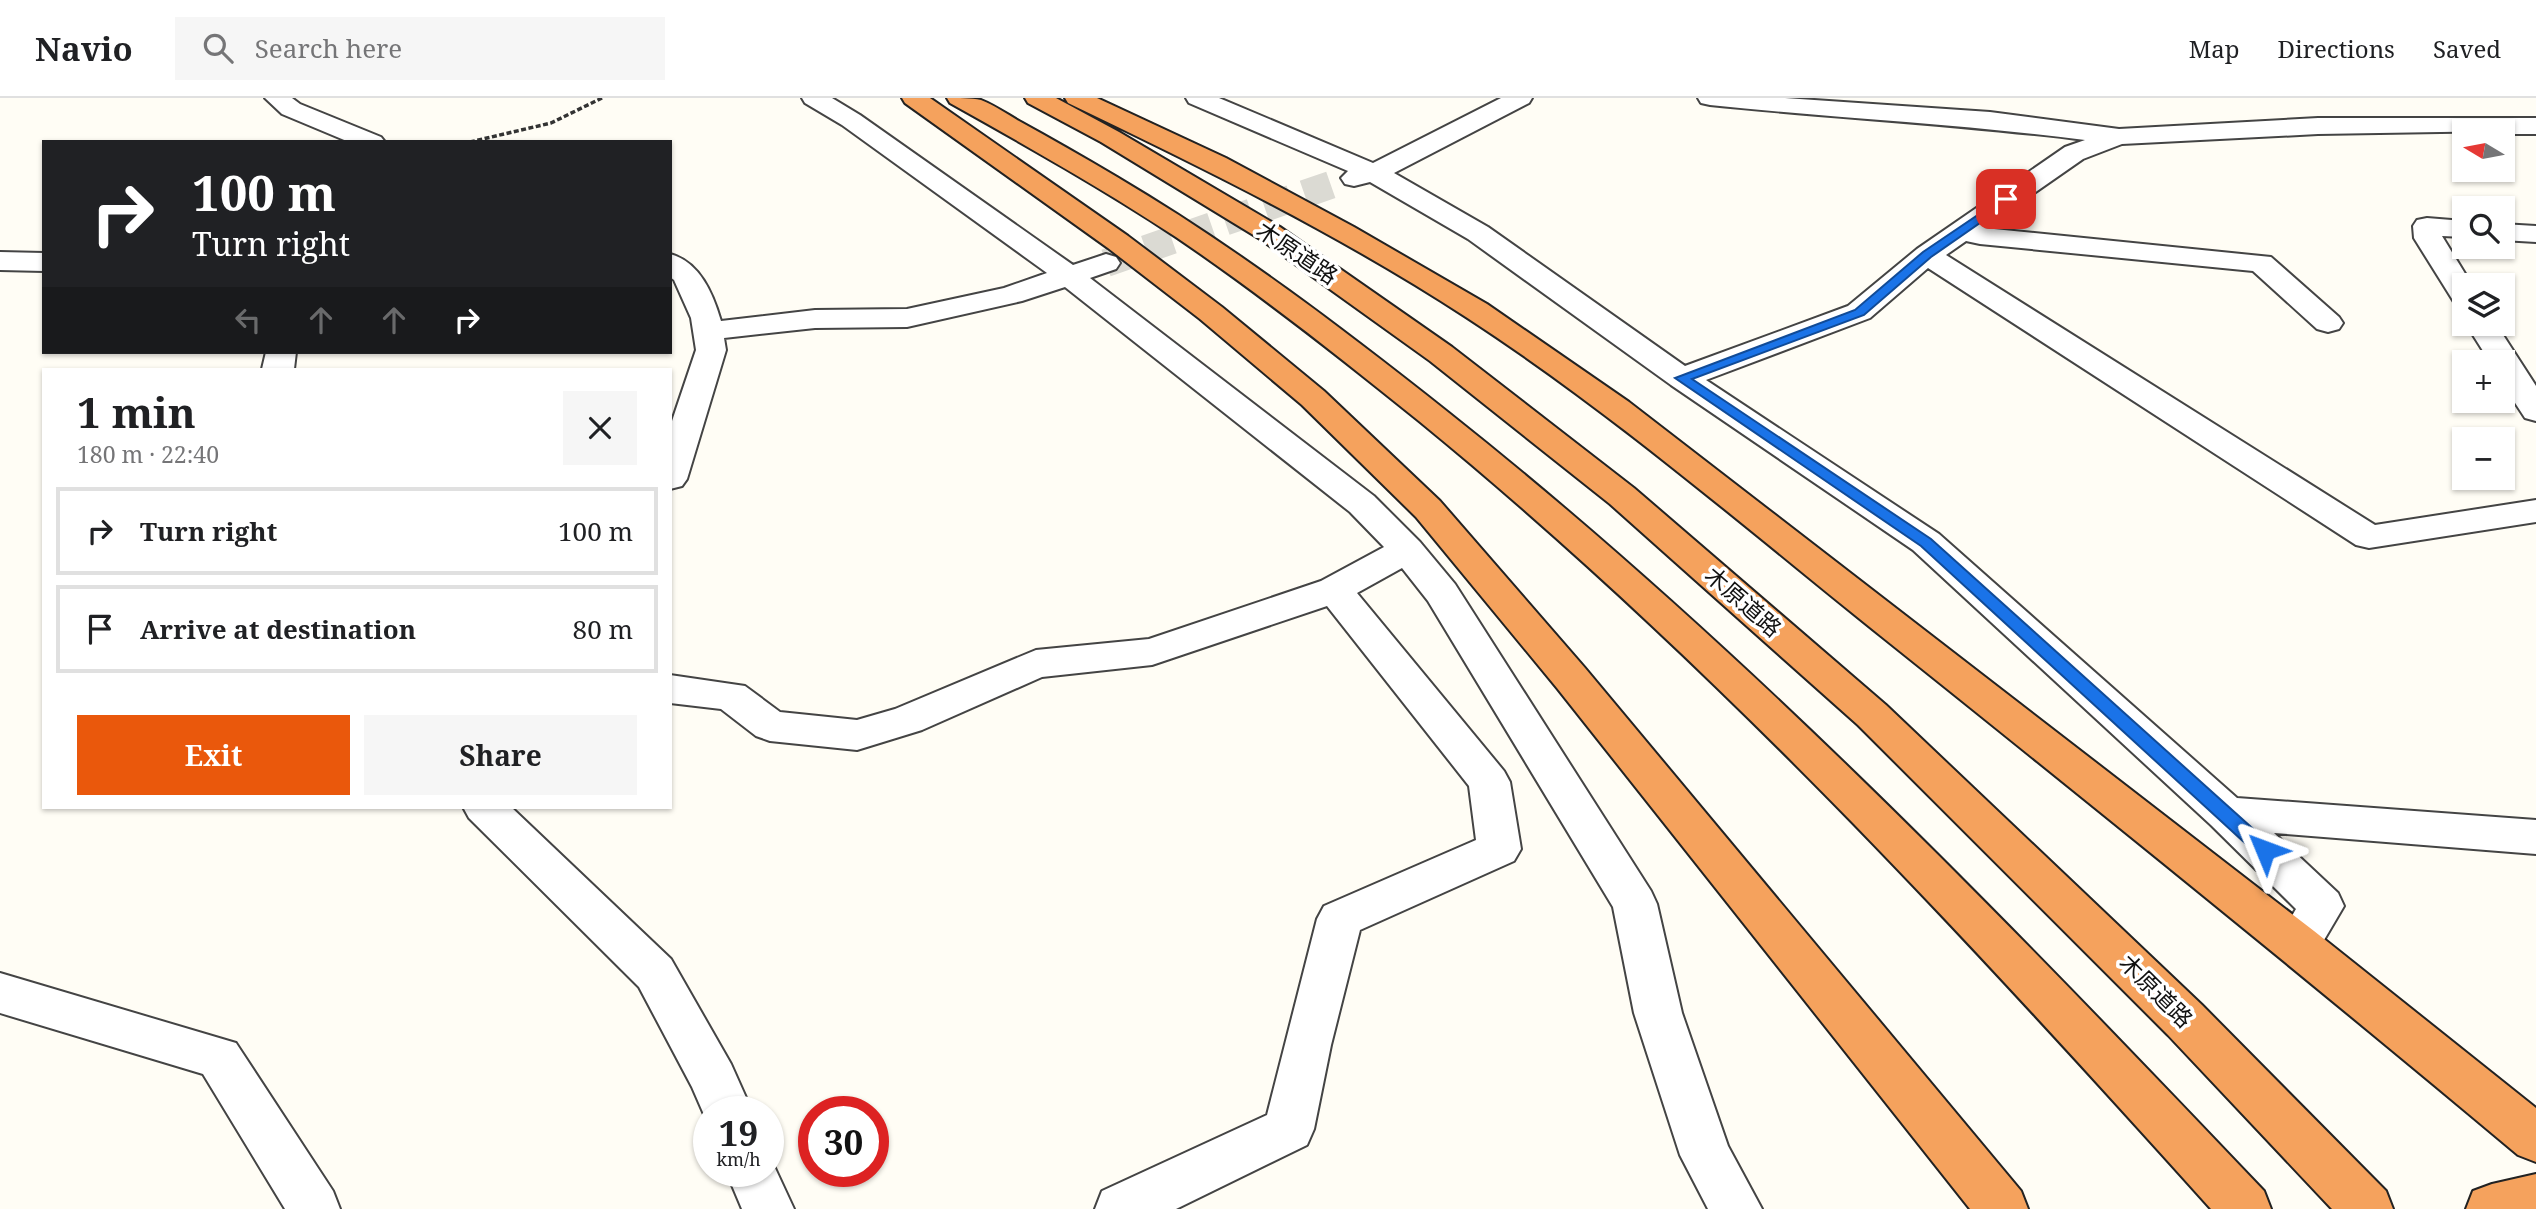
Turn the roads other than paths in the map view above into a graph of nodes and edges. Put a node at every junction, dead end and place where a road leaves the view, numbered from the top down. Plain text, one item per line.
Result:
1 (277, 98) edge
2 (814, 98) edge
3 (914, 98) edge
4 (959, 98) edge
5 (1037, 98) edge
6 (1077, 98) edge
7 (1198, 98) edge
8 (1520, 98) edge
9 (1710, 98) edge
10 (2536, 126) edge
11 (2119, 137) junction
12 (367, 140) edge
13 (1374, 173) junction
14 (1339, 182) tunnel mouth
15 (2452, 228) edge
16 (1962, 230) junction
17 (2515, 233) edge
18 (2536, 234) edge
19 (1927, 255) junction
20 (0, 261) edge
21 (42, 262) edge
22 (1106, 263) tunnel mouth
23 (672, 265) edge
24 (1070, 277) junction
25 (2452, 277) edge
26 (2328, 323) dead end
27 (710, 331) junction
28 (2489, 336) edge
29 (1682, 378) junction
30 (2536, 411) edge
31 (672, 472) edge
32 (2536, 511) edge
33 (1407, 550) junction
34 (1335, 590) junction
35 (672, 689) edge
36 (486, 809) edge
37 (2226, 813) junction
38 (2536, 837) edge
39 (2298, 944) junction
40 (0, 993) edge
41 (721, 1096) edge
42 (2536, 1139) edge
43 (759, 1187) edge
44 (2536, 1199) edge
45 (314, 1209) edge
46 (768, 1209) edge
47 (1121, 1209) edge
48 (1736, 1209) edge
49 (2002, 1209) edge
50 (2245, 1209) edge
51 (2367, 1209) edge
52 (2492, 1209) edge

1 - 12 street
2 - 24 street
3 - 49 highway
4 - 50 highway, 木原道路
5 - 51 highway, 木原道路
6 - 39 highway
7 - 13 street
8 - 13 street
9 - 11 street
10 - 11 street
11 - 16 street
13 - 14 street
13 - 29 street
15 - 25 street
16 - 19 street
16 - 26 street
17 - 18 street
19 - 29 street
19 - 32 street
20 - 21 street
22 - 24 street
23 - 27 street
24 - 27 street
24 - 33 street
27 - 31 street
28 - 30 street
29 - 37 street
33 - 34 street
33 - 48 street
34 - 35 street
34 - 47 street
36 - 41 street
37 - 38 street
37 - 39 street
39 - 42 highway
40 - 45 street
43 - 46 street
44 - 52 highway

